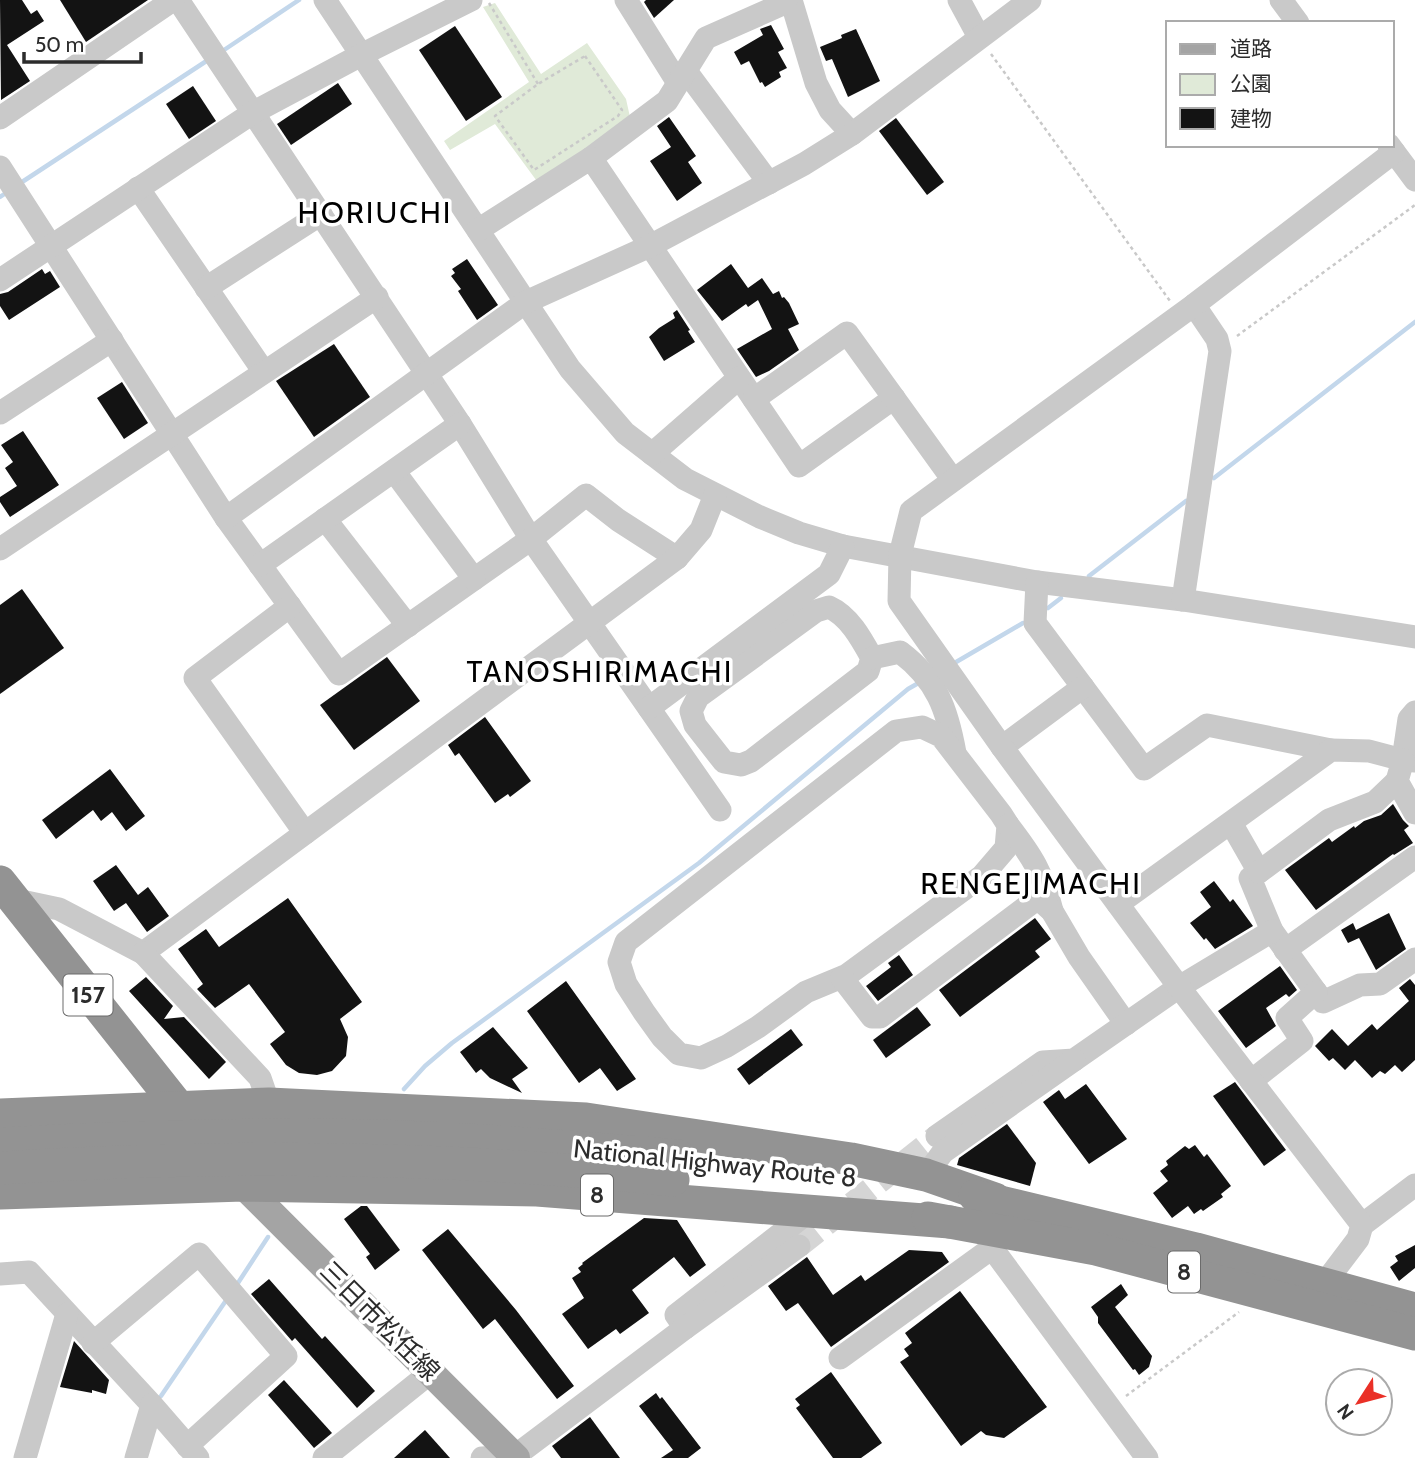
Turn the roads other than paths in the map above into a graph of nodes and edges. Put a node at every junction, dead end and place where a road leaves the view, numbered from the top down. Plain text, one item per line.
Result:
1 (176, 0) edge
2 (325, 0) edge
3 (471, 0) edge
4 (626, 0) edge
5 (788, 0) edge
6 (959, 0) edge
7 (1030, 0) edge
8 (1281, 0) edge
9 (1296, 21) edge
10 (979, 37) junction
11 (361, 55) junction
12 (682, 77) junction
13 (254, 113) junction
14 (0, 118) edge
15 (852, 134) junction
16 (1391, 149) edge
17 (591, 158) junction
18 (1415, 180) edge
19 (9, 182) edge
20 (769, 183) junction
21 (138, 188) junction
22 (321, 214) junction
23 (478, 230) junction
24 (50, 246) junction
25 (650, 246) junction
26 (0, 279) edge
27 (206, 288) junction
28 (377, 298) junction
29 (526, 302) junction
30 (1194, 305) junction
31 (112, 340) junction
32 (264, 372) junction
33 (426, 375) junction
34 (740, 378) junction
35 (894, 398) junction
36 (754, 399) junction
37 (0, 413) edge
38 (460, 424) junction
39 (172, 434) junction
40 (652, 454) junction
41 (394, 471) junction
42 (953, 480) junction
43 (715, 495) junction
44 (226, 518) junction
45 (325, 519) junction
46 (4, 538) edge
47 (531, 539) junction
48 (844, 546) junction
49 (900, 555) junction
50 (677, 558) junction
51 (260, 565) junction
52 (474, 579) junction
53 (1037, 582) junction
54 (1183, 600) junction
55 (290, 606) junction
56 (588, 624) junction
57 (408, 626) junction
58 (1415, 637) edge
59 (872, 657) junction
60 (937, 674) junction
61 (1083, 687) junction
62 (649, 708) junction
63 (1415, 712) edge
64 (1002, 747) junction
65 (1331, 750) junction
66 (955, 755) junction
67 (1405, 767) edge
68 (720, 810) dead end
69 (1415, 813) edge
70 (1231, 823) junction
71 (1008, 825) junction
72 (305, 833) junction
73 (1415, 857) edge
74 (1259, 872) junction
75 (6, 891) edge
76 (1118, 904) junction
77 (1052, 911) junction
78 (1272, 931) junction
79 (1285, 950) junction
80 (143, 953) junction
81 (1415, 959) edge
82 (842, 978) junction
83 (1178, 987) junction
84 (1316, 992) junction
85 (1126, 1024) junction
86 (1074, 1060) junction
87 (1251, 1081) junction
88 (269, 1104) junction
89 (178, 1106) junction
90 (0, 1115) edge
91 (937, 1136) tunnel mouth
92 (0, 1144) edge
93 (0, 1168) edge
94 (676, 1168) junction
95 (926, 1175) junction
96 (243, 1185) junction
97 (1415, 1185) edge
98 (0, 1194) edge
99 (810, 1211) junction
100 (950, 1222) junction
101 (1362, 1225) junction
102 (995, 1226) junction
103 (799, 1246) tunnel mouth
104 (0, 1274) edge
105 (1324, 1284) junction
106 (1415, 1309) edge
107 (67, 1314) junction
108 (685, 1328) junction
109 (1415, 1334) edge
110 (93, 1343) junction
111 (840, 1357) dead end
112 (430, 1373) junction
113 (152, 1405) junction
114 (193, 1452) edge
115 (515, 1457) edge
116 (25, 1458) edge
117 (136, 1458) edge
118 (324, 1458) edge
119 (482, 1458) edge
120 (1147, 1458) edge

1 - 13 street
1 - 14 street
2 - 11 street
3 - 11 street
4 - 12 street
5 - 12 street
5 - 15 street
6 - 10 street
7 - 10 street
8 - 9 street
10 - 15 street
11 - 13 street
11 - 23 street
12 - 17 street
12 - 20 street
13 - 21 street
13 - 22 street
15 - 20 street
16 - 18 street
16 - 30 street
17 - 23 street
17 - 25 street
19 - 24 street
20 - 25 street
21 - 24 street
21 - 27 street
22 - 27 street
22 - 28 street
23 - 29 street
24 - 26 street
24 - 31 street
25 - 29 street
25 - 34 street
27 - 32 street
28 - 32 street
28 - 33 street
29 - 33 street
29 - 40 street
30 - 42 street
30 - 54 street
31 - 37 street
31 - 39 street
32 - 39 street
33 - 38 street
33 - 44 street
34 - 36 street
34 - 40 street
35 - 36 street
35 - 36 street
35 - 42 street
38 - 41 street
38 - 47 street
39 - 44 street
39 - 46 street
40 - 43 street
41 - 45 street
41 - 52 street
42 - 49 street
43 - 48 street
43 - 50 street
44 - 51 street
45 - 51 street
45 - 57 street
47 - 50 street
47 - 52 street
47 - 56 street
48 - 49 street
48 - 62 street
49 - 53 street
49 - 60 street
50 - 56 street
51 - 55 street
52 - 57 street
53 - 54 street
53 - 61 street
54 - 58 street
55 - 57 street
55 - 72 street
56 - 62 street
56 - 72 street
59 - 59 street
59 - 60 street
60 - 64 street
60 - 66 street
61 - 64 street
61 - 65 street
62 - 68 street
63 - 67 street
64 - 76 street
65 - 67 street
65 - 70 street
66 - 71 street
66 - 82 street
67 - 69 street
67 - 74 street
70 - 74 street
70 - 76 street
71 - 77 street
71 - 82 street
72 - 80 street
73 - 79 street
74 - 78 street
75 - 80 street
75 - 89 highway, 157
76 - 83 street
77 - 82 street
77 - 85 street
78 - 79 street
78 - 83 street
79 - 84 street
80 - 88 street
81 - 84 street
83 - 85 street
83 - 87 street
84 - 87 street
85 - 86 street
86 - 91 street
86 - 95 street
87 - 101 street
88 - 89 highway, 8
88 - 95 highway, 8
89 - 90 highway
89 - 96 highway, 157
92 - 94 highway, National Highway Route 8 / 8, bridge
93 - 94 highway, National Highway Route 8 / 8, bridge
94 - 100 highway, National Highway Route 8 / 8
94 - 102 highway, National Highway Route 8 / 8
95 - 102 highway, 8
96 - 98 highway
96 - 99 highway, 8
96 - 112 main road, 三日市松任線
97 - 101 street
99 - 100 highway, 8
99 - 108 street
100 - 102 highway, National Highway Route 8 / 8
101 - 105 street
102 - 105 highway, National Highway Route 8 / 8
102 - 109 highway, National Highway Route 8 / 8
102 - 111 street
102 - 120 street
103 - 108 street
104 - 107 street
105 - 106 highway, National Highway Route 8 / 8
107 - 110 street
107 - 116 street
108 - 115 street
110 - 113 street
110 - 114 street
112 - 115 main road, 三日市松任線
112 - 118 street
113 - 114 street
113 - 117 street
115 - 119 street

